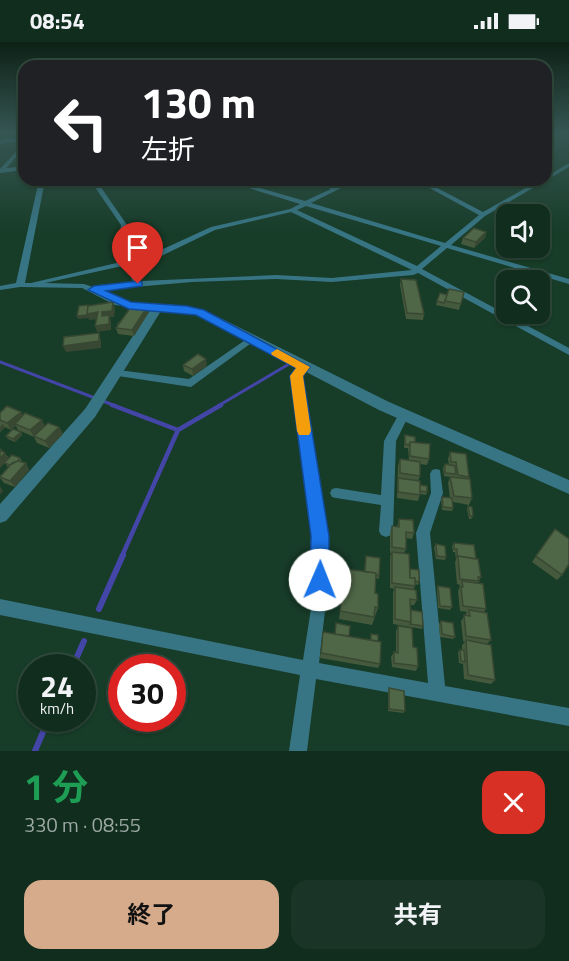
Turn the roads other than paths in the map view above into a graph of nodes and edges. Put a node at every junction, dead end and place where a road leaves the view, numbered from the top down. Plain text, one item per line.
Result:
1 (567, 166) edge
2 (18, 169) edge
3 (0, 171) edge
4 (552, 175) edge
5 (41, 186) edge
6 (97, 186) edge
7 (246, 186) edge
8 (330, 186) edge
9 (340, 186) edge
10 (429, 186) edge
11 (534, 186) edge
12 (335, 188) junction
13 (303, 203) junction
14 (292, 210) junction
15 (483, 215) junction
16 (444, 245) junction
17 (129, 262) junction
18 (415, 269) junction
19 (567, 282) edge
20 (138, 284) junction
21 (20, 285) junction
22 (32, 285) junction
23 (0, 288) edge
24 (94, 290) junction
25 (158, 307) junction
26 (251, 339) junction
27 (569, 352) edge
28 (304, 367) junction
29 (118, 372) junction
30 (404, 415) junction
31 (436, 474) dead end
32 (569, 487) edge
33 (336, 493) dead end
34 (387, 501) junction
35 (0, 516) edge
36 (386, 531) dead end
37 (0, 607) edge
38 (309, 669) junction
39 (437, 692) junction
40 (569, 717) edge
41 (298, 751) edge

1 - 4 street
2 - 3 street
5 - 21 street
6 - 17 street
7 - 13 street
8 - 12 street
9 - 12 street
10 - 15 street
11 - 15 street
12 - 13 street
13 - 14 street
13 - 16 street
14 - 17 street
14 - 18 street
15 - 16 street
16 - 18 street
16 - 19 street
17 - 20 street
17 - 22 street
18 - 20 street
18 - 27 street
20 - 24 street
21 - 22 street
21 - 23 street
22 - 24 street
24 - 25 street
25 - 26 street
25 - 29 street
26 - 28 street
26 - 29 street
28 - 30 street
28 - 38 street
29 - 35 street
30 - 32 street
30 - 34 street
31 - 39 street
33 - 34 street
34 - 36 street
37 - 38 street
38 - 39 street
38 - 41 street
39 - 40 street

